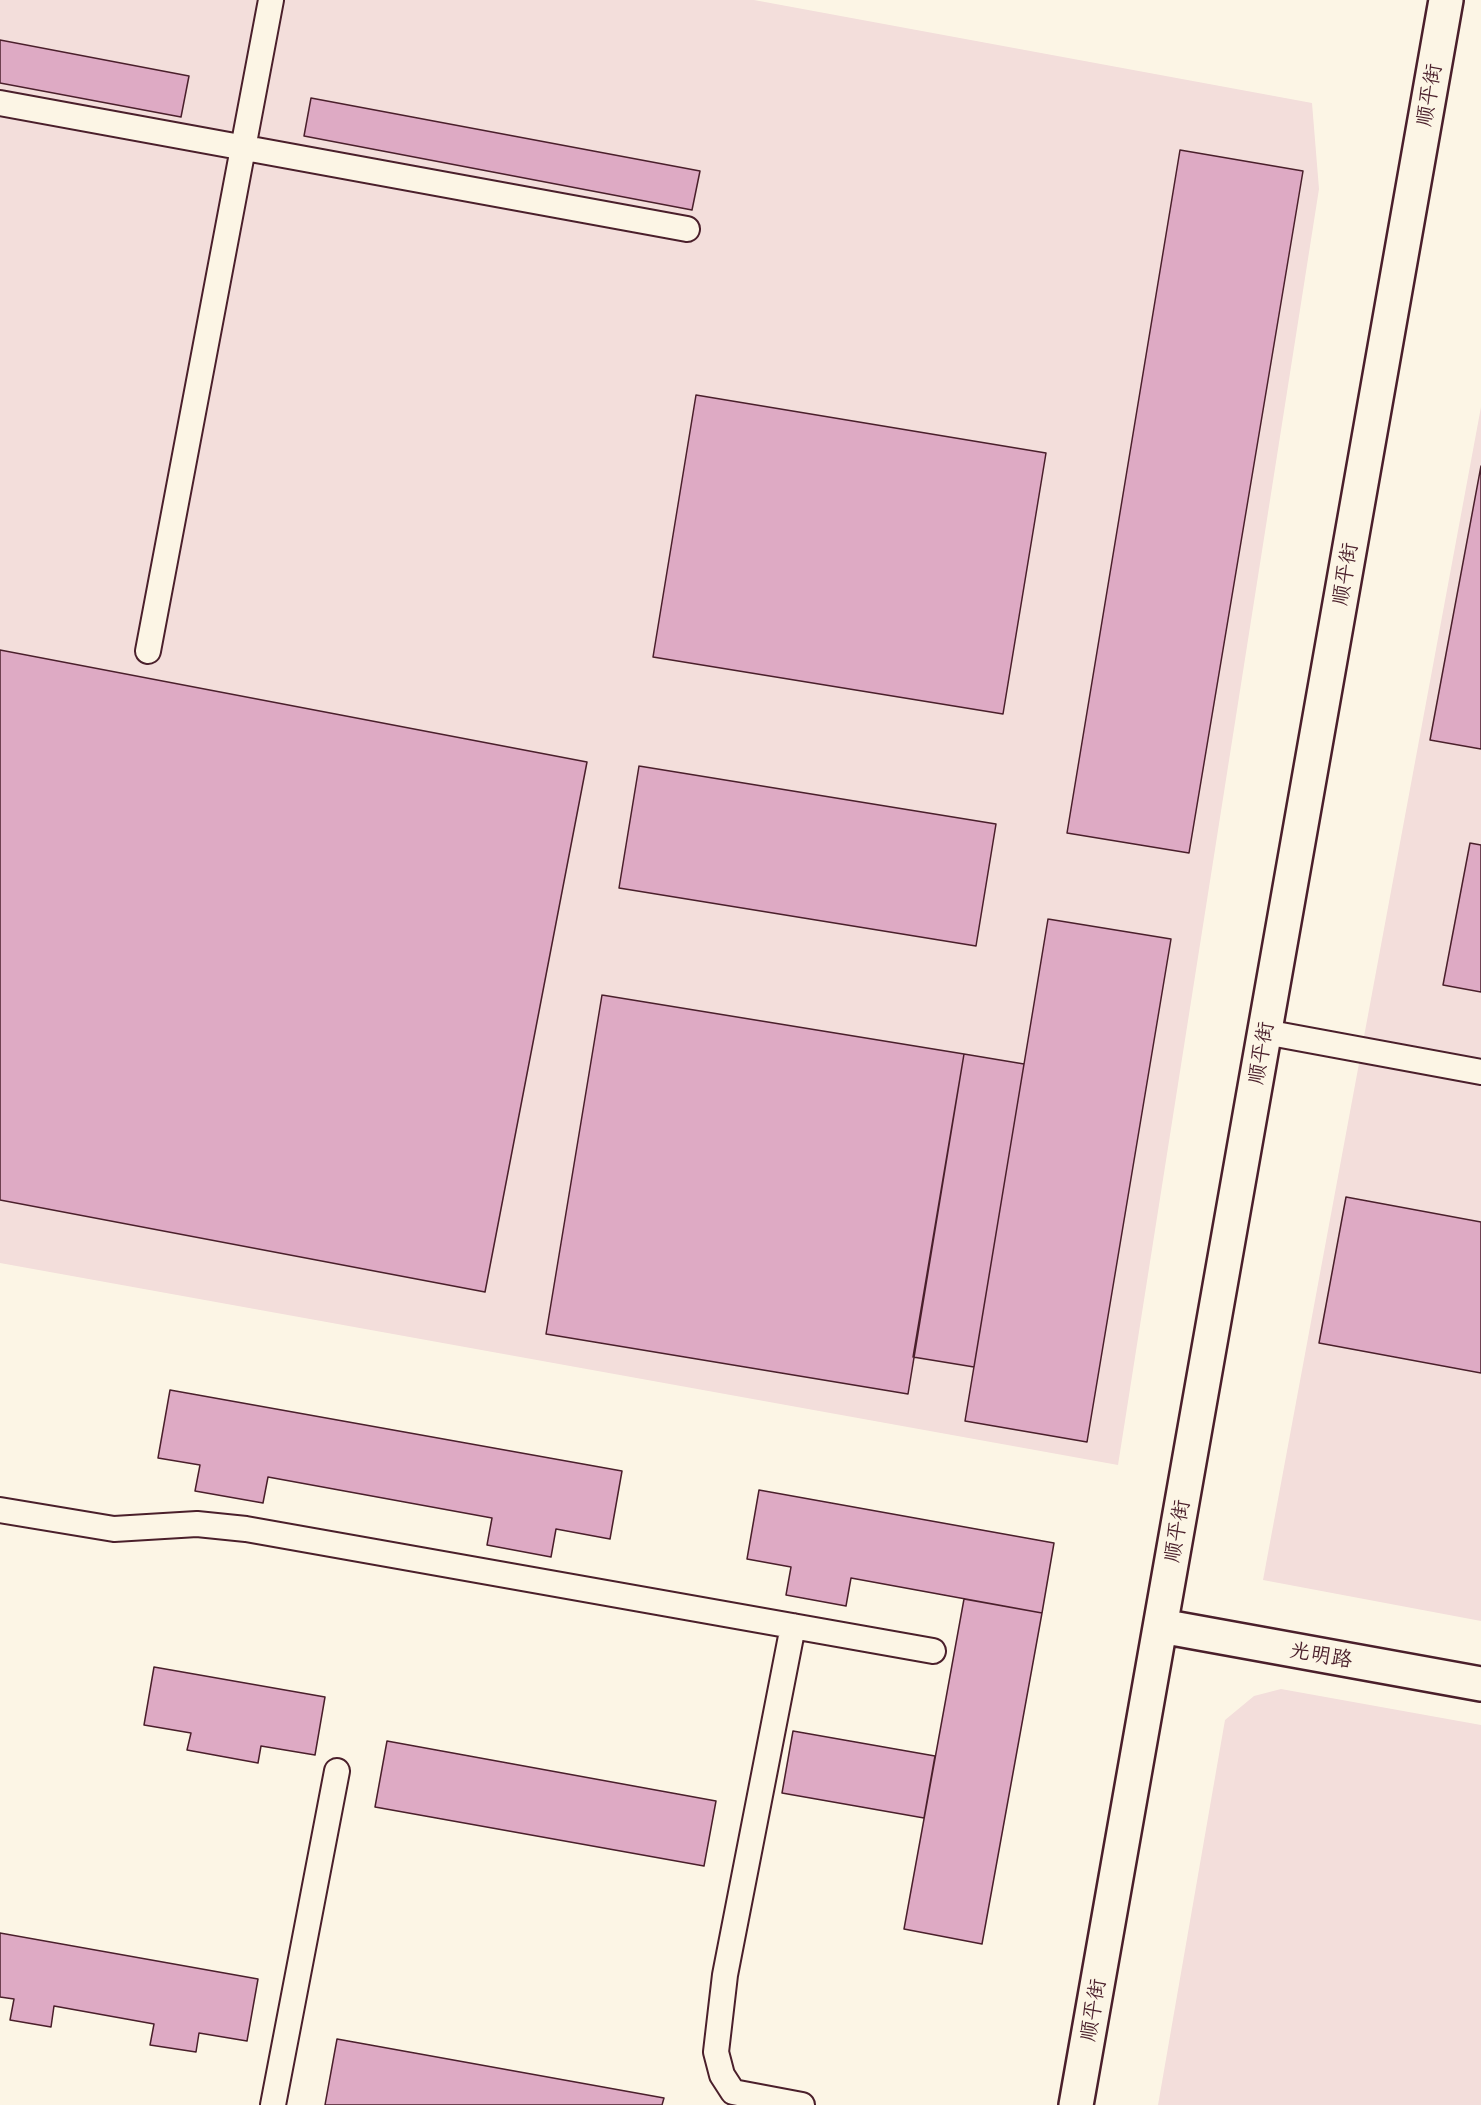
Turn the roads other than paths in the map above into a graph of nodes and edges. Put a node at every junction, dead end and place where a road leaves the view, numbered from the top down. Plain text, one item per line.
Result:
1 (271, 0) edge
2 (1446, 0) edge
3 (0, 103) edge
4 (243, 148) junction
5 (687, 229) dead end
6 (148, 651) dead end
7 (1265, 1032) junction
8 (1481, 1072) edge
9 (0, 1510) edge
10 (793, 1626) junction
11 (1161, 1626) junction
12 (933, 1651) dead end
13 (1481, 1684) edge
14 (337, 1771) dead end
15 (730, 2098) edge
16 (273, 2105) edge
17 (801, 2105) edge
18 (1076, 2105) edge

1 - 4 lane
2 - 7 street, 顺平街
3 - 4 lane
4 - 5 lane
4 - 6 lane
7 - 8 lane
7 - 11 street, 顺平街
9 - 10 lane
10 - 12 lane
10 - 15 lane
11 - 13 street, 光明路
11 - 18 street, 顺平街
14 - 16 lane
15 - 17 lane

